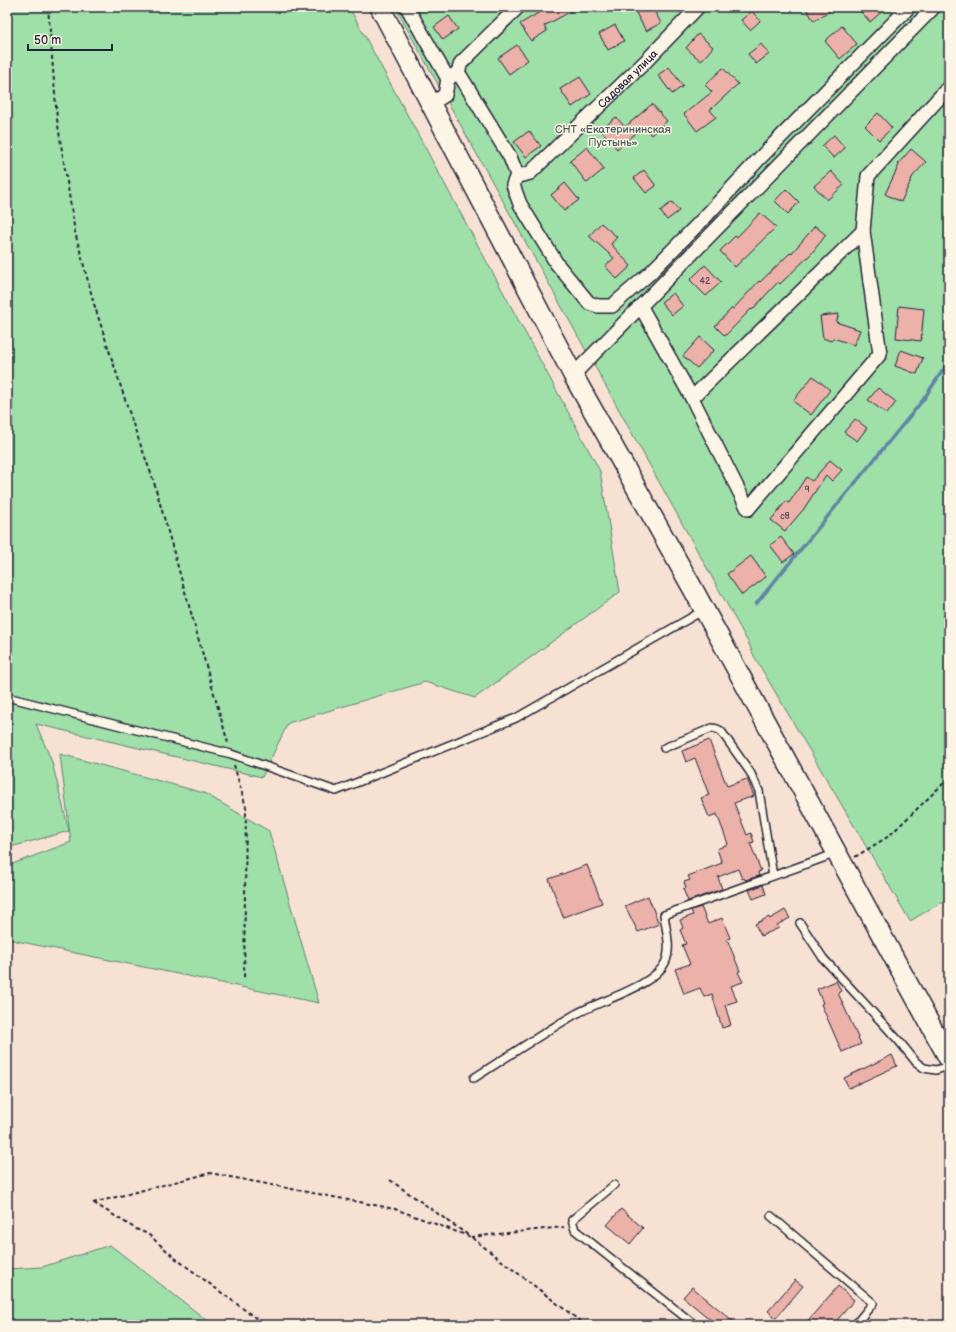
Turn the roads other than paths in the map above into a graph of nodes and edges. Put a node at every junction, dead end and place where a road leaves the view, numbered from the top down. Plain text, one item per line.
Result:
1 (380, 7) edge
2 (407, 7) edge
3 (518, 7) edge
4 (698, 7) edge
5 (909, 7) edge
6 (934, 7) edge
7 (453, 75) junction
8 (949, 87) edge
9 (432, 104) junction
10 (517, 175) junction
11 (863, 232) junction
12 (641, 307) junction
13 (573, 375) junction
14 (692, 398) junction
15 (705, 610) junction
16 (7, 697) edge
17 (664, 748) dead end
18 (840, 859) junction
19 (773, 876) junction
20 (800, 923) dead end
21 (949, 1059) edge
22 (949, 1066) edge
23 (474, 1078) dead end
24 (614, 1185) dead end
25 (771, 1216) dead end
26 (695, 1325) edge
27 (855, 1325) edge

1 - 9 main road
2 - 7 street
3 - 7 street
4 - 10 street, Садовая улица
5 - 10 street
6 - 12 street
7 - 9 street
7 - 10 street
8 - 11 street
9 - 13 main road
11 - 14 street
11 - 14 street
12 - 13 street
12 - 14 street
13 - 15 main road
15 - 16 lane
15 - 18 main road
17 - 19 lane
18 - 19 lane
18 - 21 main road
19 - 23 lane
20 - 22 lane
24 - 26 lane
25 - 27 lane

